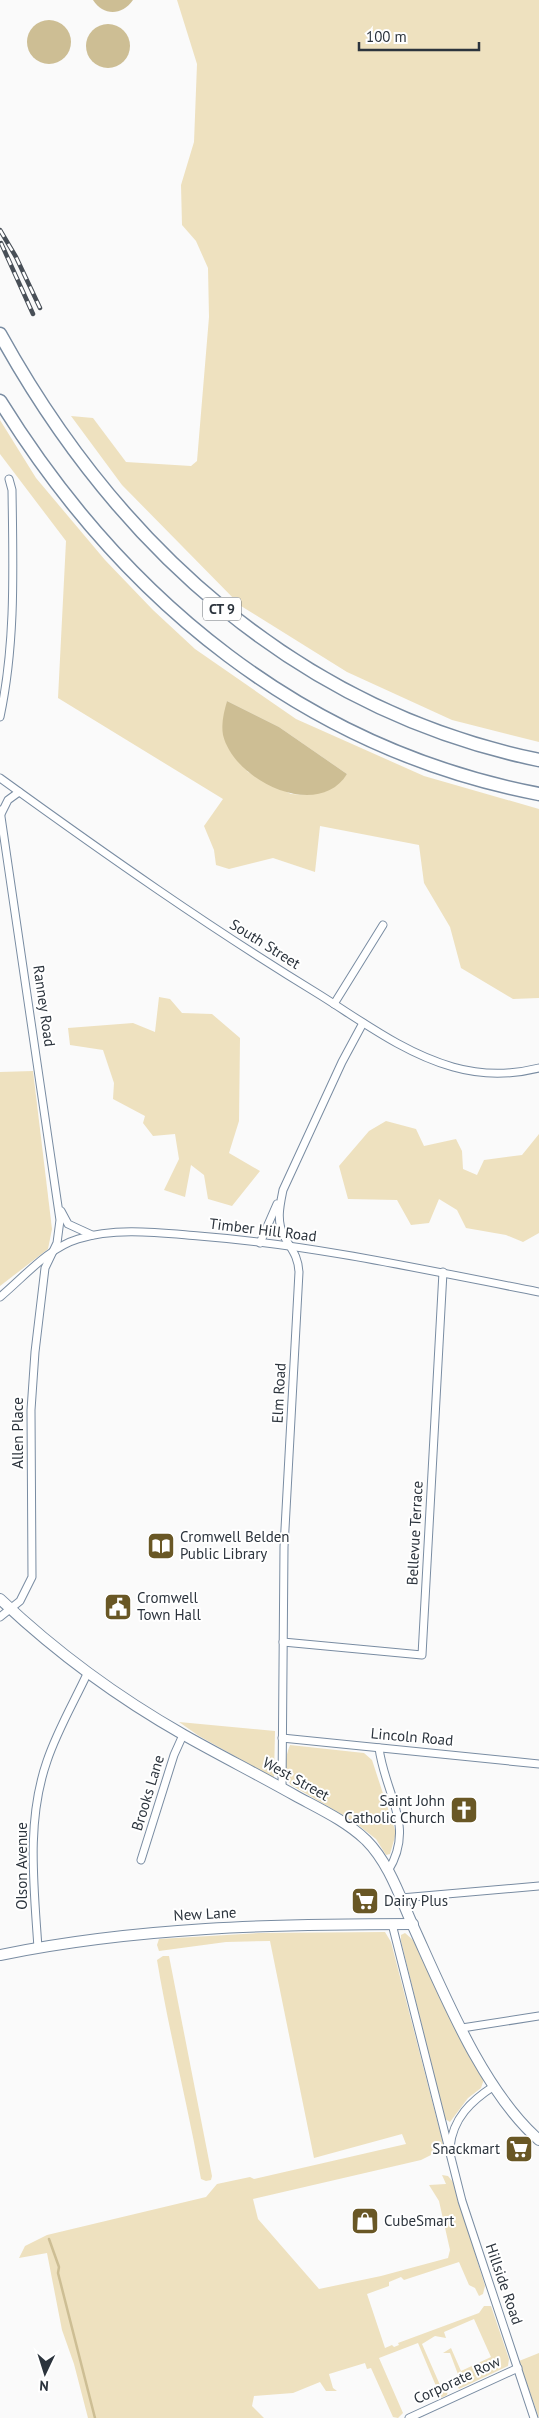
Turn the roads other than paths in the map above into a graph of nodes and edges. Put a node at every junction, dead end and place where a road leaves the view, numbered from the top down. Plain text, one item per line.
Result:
1 (0, 334) edge
2 (0, 401) edge
3 (9, 479) dead end
4 (0, 717) edge
5 (539, 760) edge
6 (0, 778) edge
7 (19, 792) junction
8 (539, 794) edge
9 (0, 812) edge
10 (383, 925) dead end
11 (334, 1004) junction
12 (363, 1023) junction
13 (539, 1068) edge
14 (283, 1190) junction
15 (58, 1203) junction
16 (93, 1235) junction
17 (260, 1243) junction
18 (292, 1247) junction
19 (52, 1252) junction
20 (443, 1272) junction
21 (539, 1292) edge
22 (0, 1297) edge
23 (0, 1599) edge
24 (10, 1609) junction
25 (0, 1617) edge
26 (283, 1642) junction
27 (87, 1674) junction
28 (183, 1735) junction
29 (282, 1738) junction
30 (379, 1748) junction
31 (539, 1764) edge
32 (282, 1788) junction
33 (141, 1860) dead end
34 (388, 1871) junction
35 (539, 1886) edge
36 (401, 1898) junction
37 (392, 1924) junction
38 (413, 1924) junction
39 (38, 1948) junction
40 (0, 1956) edge
41 (539, 2016) edge
42 (462, 2028) junction
43 (494, 2086) junction
44 (539, 2140) edge
45 (451, 2157) junction
46 (518, 2368) junction
47 (408, 2418) edge
48 (534, 2418) edge

1 - 5 highway, CT 9
2 - 8 highway, CT 9
3 - 4 street
6 - 7 street, South Street
7 - 9 street, Ranney Road
7 - 11 street, South Street
9 - 15 street, Ranney Road
10 - 11 street
11 - 12 street, South Street
12 - 13 street, South Street
12 - 14 street, Elm Road
14 - 17 street
14 - 18 street, Elm Road
15 - 16 street, Ranney Road
15 - 19 street, Ranney Road
16 - 17 street, Timber Hill Road
16 - 19 street, Timber Hill Road
17 - 18 street, Timber Hill Road
18 - 20 street, Timber Hill Road
18 - 26 street, Elm Road
19 - 22 street, Timber Hill Road
19 - 24 street, Allen Place
20 - 21 street, Timber Hill Road
20 - 26 street, Bellevue Terrace
23 - 24 main road, West Street
24 - 25 street, Allen Place
24 - 27 main road, West Street
26 - 29 street, Elm Road
27 - 28 main road, West Street
27 - 39 street, Olson Avenue
28 - 32 main road, West Street
28 - 33 street, Brooks Lane
29 - 30 street, Lincoln Road
29 - 32 street, Elm Road
30 - 31 street, Lincoln Road
30 - 34 street
32 - 34 main road, West Street
34 - 36 main road, West Street
35 - 36 street
36 - 38 main road, West Street
37 - 38 main road, New Lane
37 - 39 main road, New Lane
37 - 45 street, Hillside Road
38 - 42 main road, West Street
39 - 40 main road, New Lane
41 - 42 street
42 - 43 main road, West Street
43 - 44 main road, West Street
43 - 45 street, Hillside Road
45 - 46 street, Hillside Road
46 - 47 street, Corporate Row
46 - 48 street, Hillside Road

